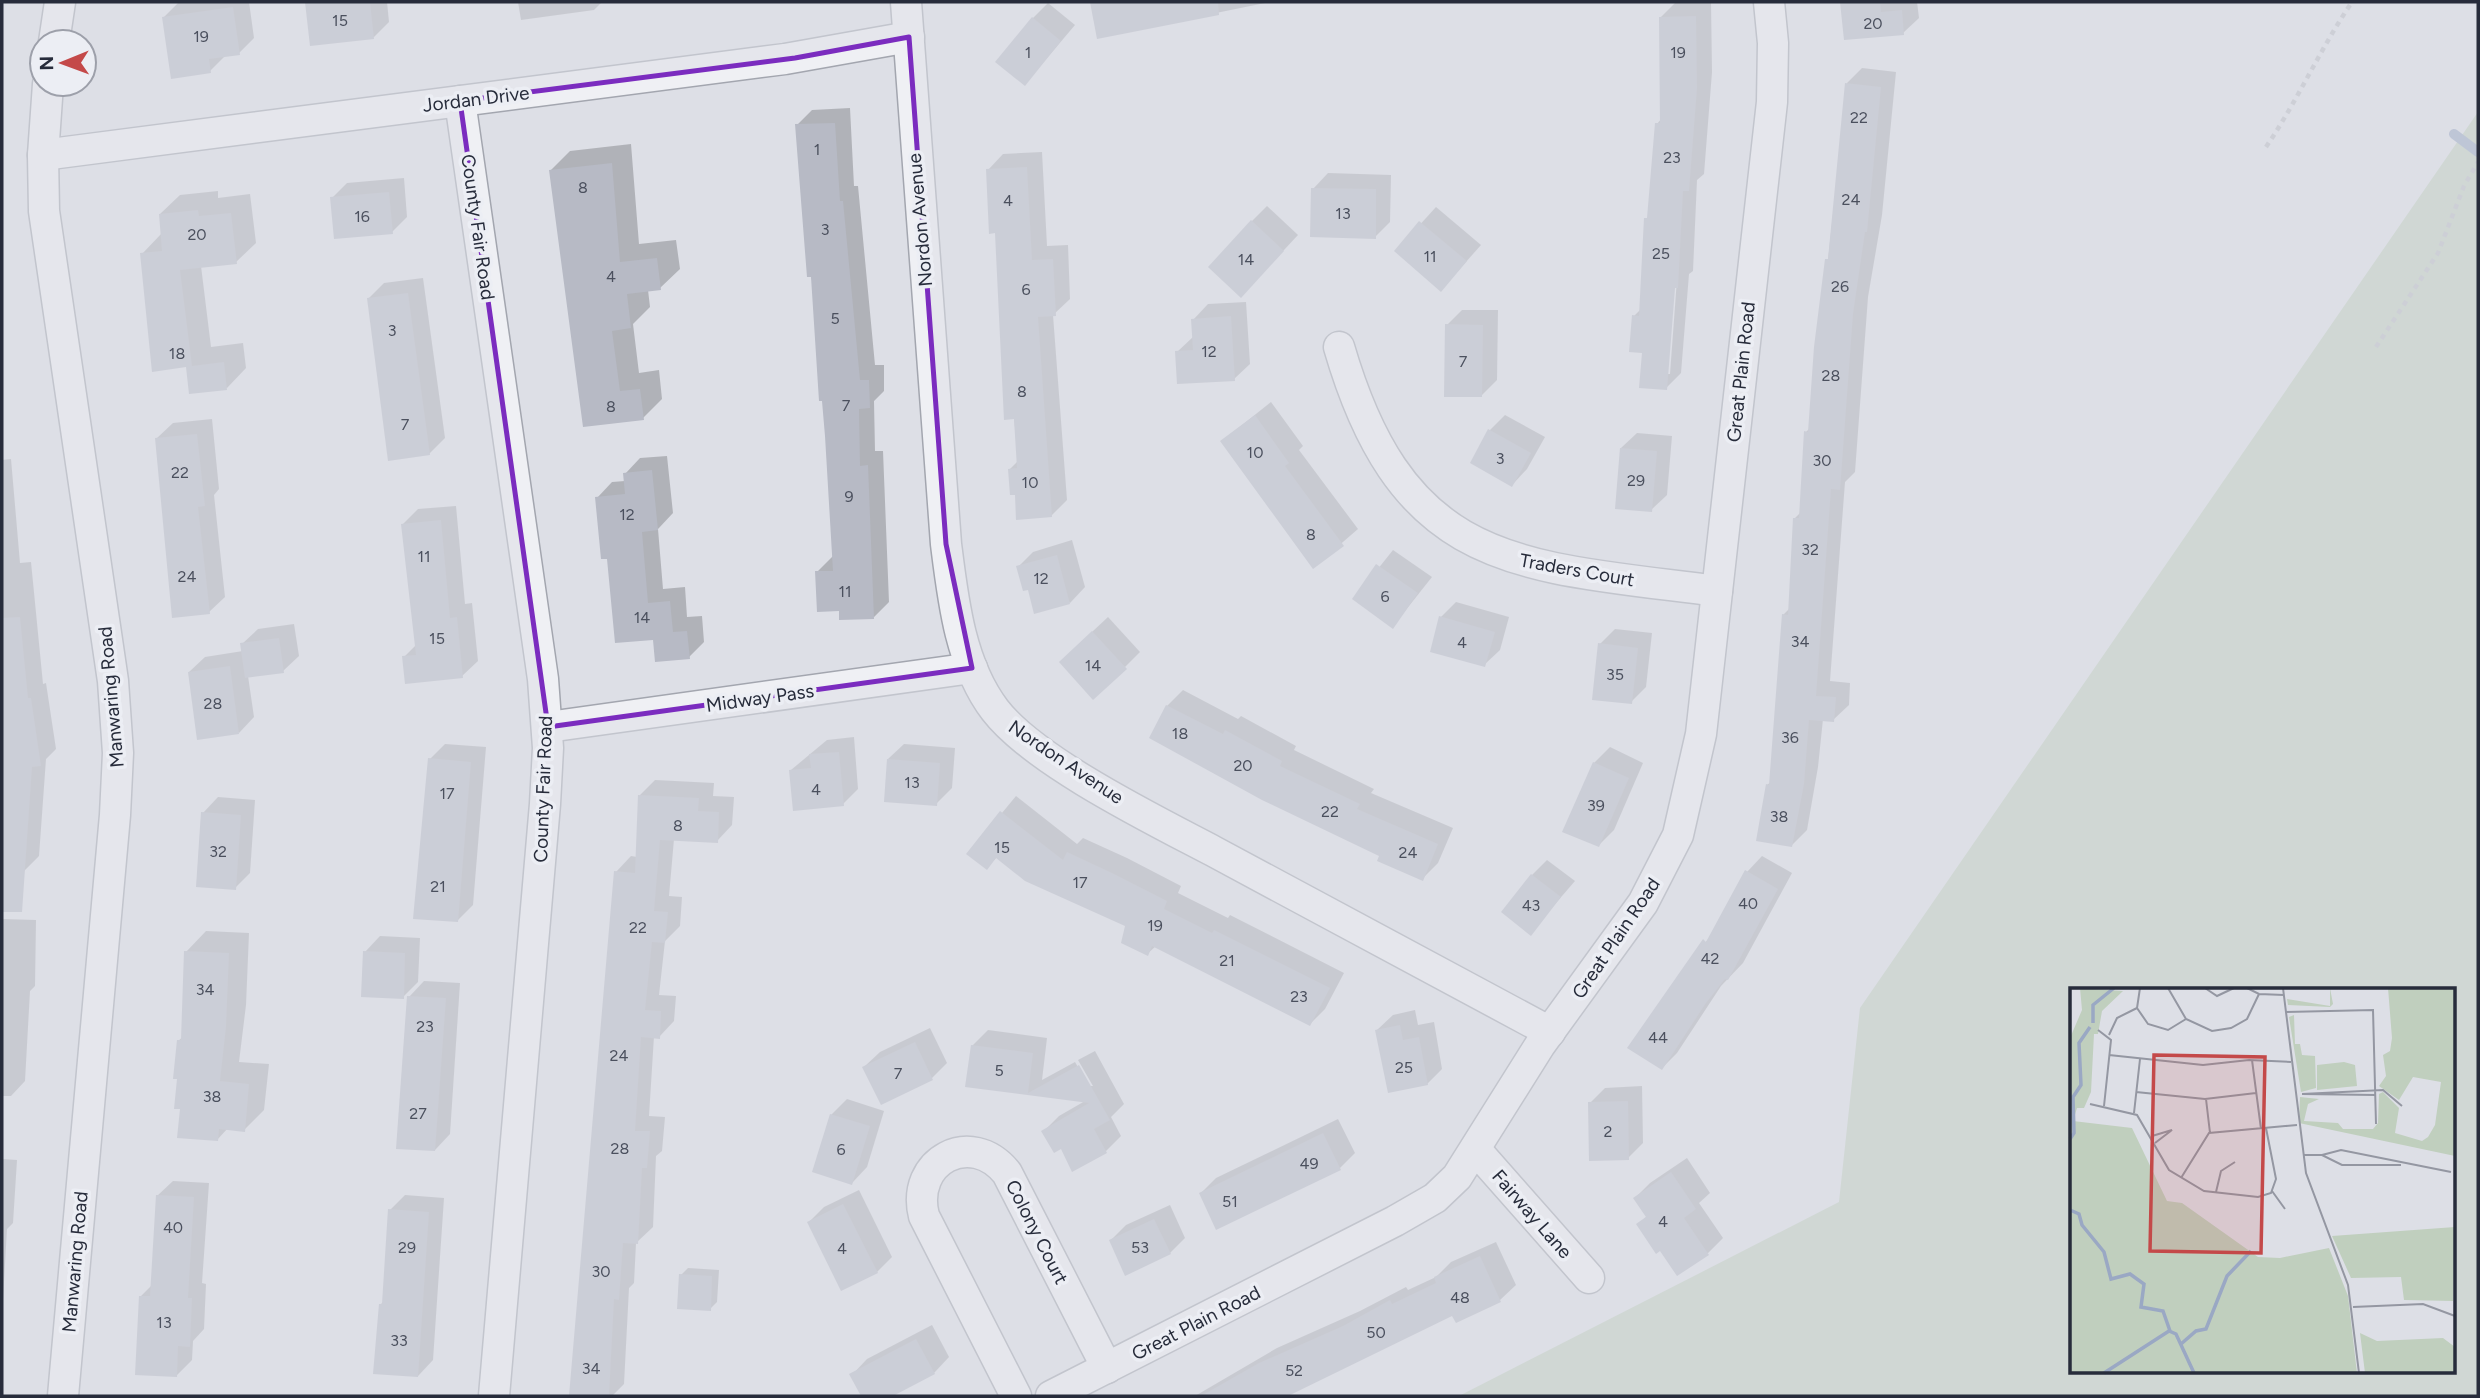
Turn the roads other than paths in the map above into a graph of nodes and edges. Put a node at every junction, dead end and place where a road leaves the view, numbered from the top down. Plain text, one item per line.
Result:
1 (60, 2) edge
2 (906, 2) edge
3 (1769, 2) edge
4 (56, 28) edge
5 (909, 37) junction
6 (47, 98) edge
7 (460, 101) junction
8 (43, 155) junction
9 (1339, 347) dead end
10 (1717, 591) junction
11 (972, 668) junction
12 (548, 727) junction
13 (1550, 1032) junction
14 (1476, 1150) junction
15 (1589, 1278) dead end
16 (1107, 1368) junction
17 (63, 1396) edge
18 (494, 1396) edge
19 (1016, 1396) edge
20 (1051, 1396) edge

1 - 4 street
2 - 5 street, Nordon Avenue
3 - 10 street, Great Plain Road
5 - 7 street, Jordan Drive
5 - 11 street, Nordon Avenue
6 - 8 street, Manwaring Road
7 - 8 street, Jordan Drive
7 - 12 street, County Fair Road
8 - 17 street, Manwaring Road
9 - 10 street, Traders Court
10 - 13 street, Great Plain Road
11 - 12 street, Midway Pass
11 - 13 street, Nordon Avenue
12 - 18 street, County Fair Road
13 - 14 street, Great Plain Road
14 - 15 street, Fairway Lane
14 - 16 street, Great Plain Road
16 - 19 street, Colony Court
16 - 20 street, Great Plain Road

